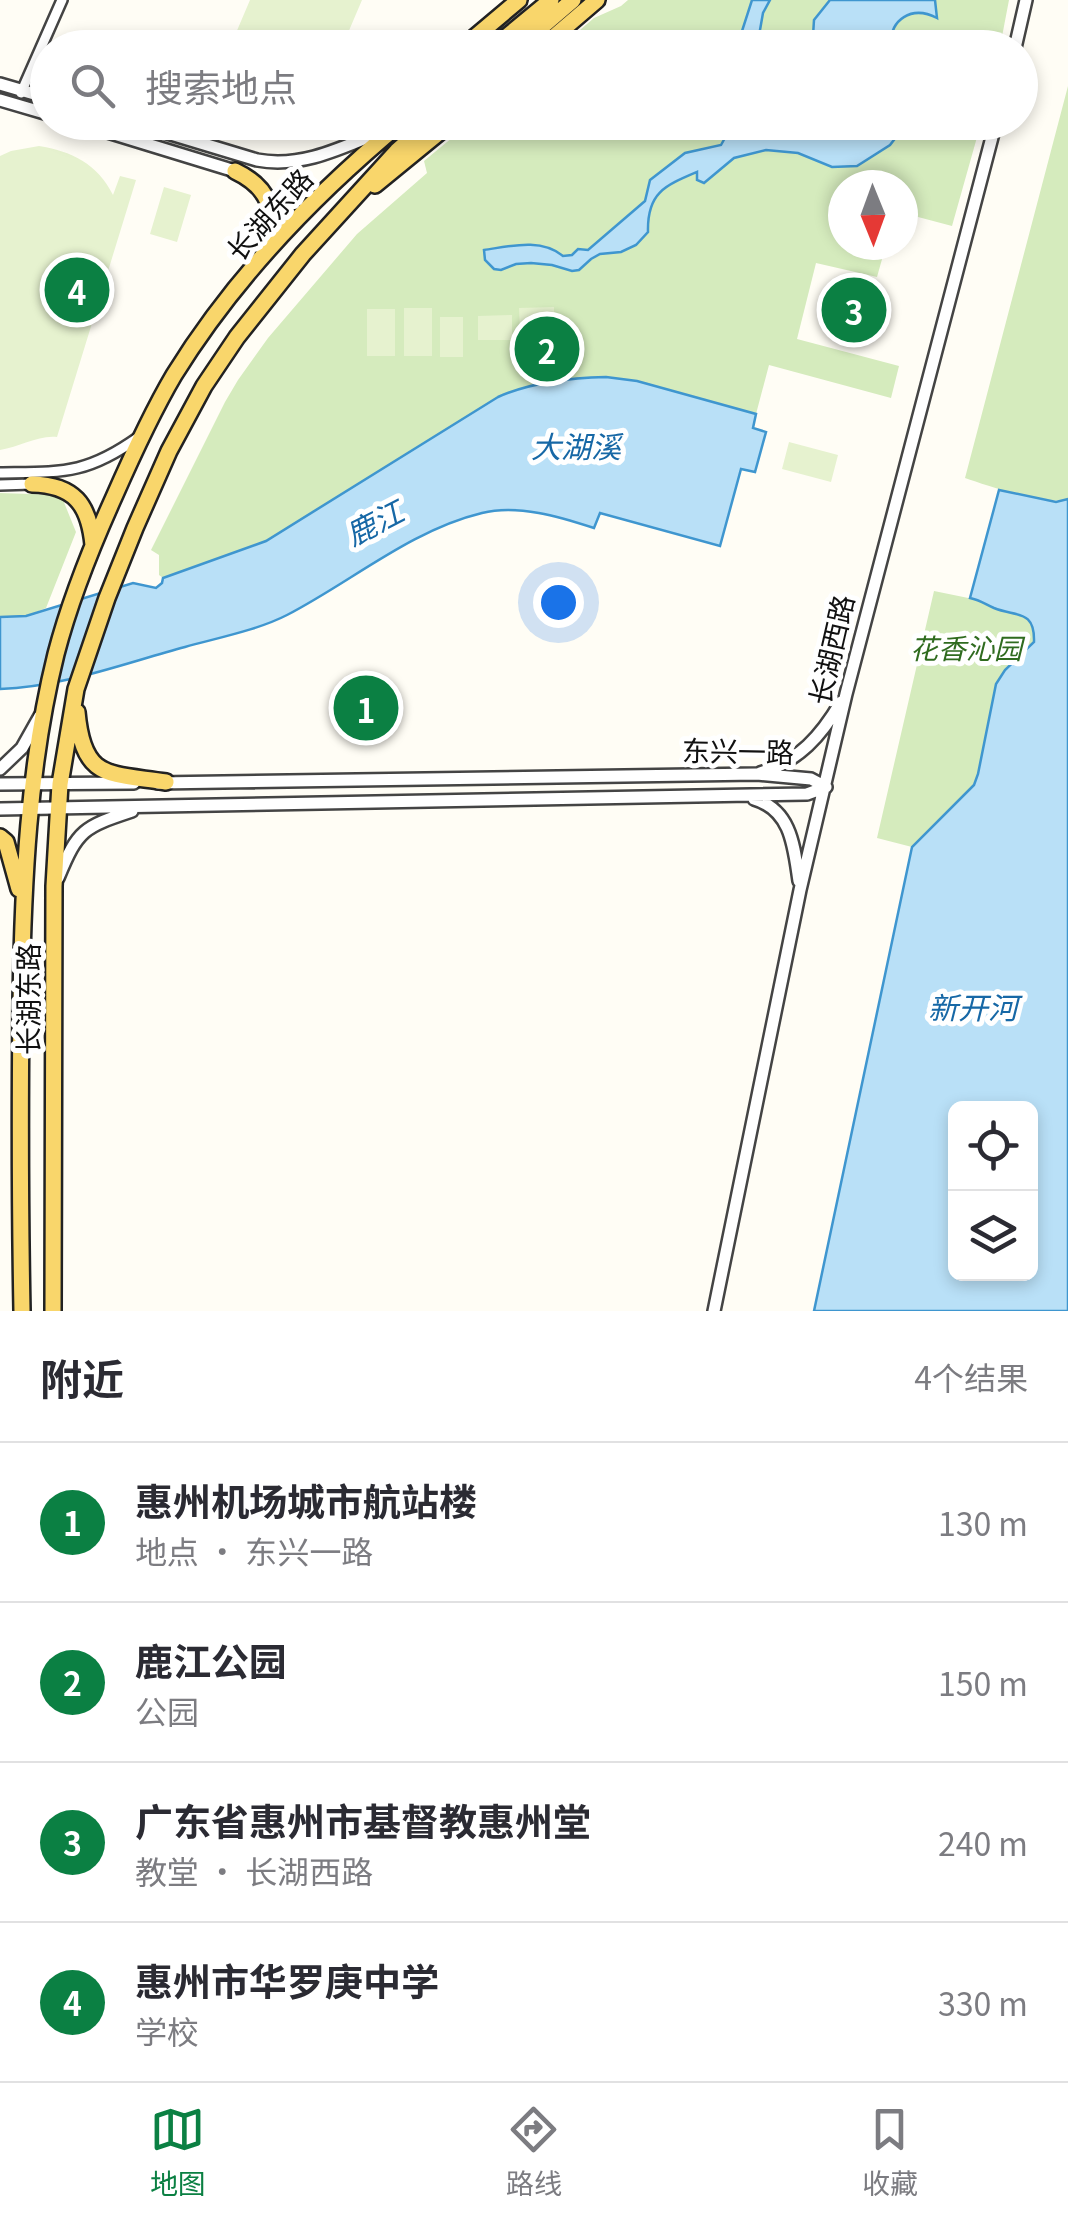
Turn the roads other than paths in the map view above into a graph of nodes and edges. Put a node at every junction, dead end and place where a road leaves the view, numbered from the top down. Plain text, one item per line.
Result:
1 (62, 0) edge
2 (519, 0) edge
3 (550, 0) edge
4 (573, 0) edge
5 (597, 0) edge
6 (1026, 0) edge
7 (49, 30) edge
8 (483, 30) edge
9 (515, 30) edge
10 (538, 30) edge
11 (561, 30) edge
12 (1019, 30) edge
13 (30, 72) edge
14 (0, 84) edge
15 (22, 90) junction
16 (30, 92) edge
17 (0, 100) edge
18 (16, 105) junction
19 (30, 109) edge
20 (134, 140) edge
21 (191, 140) edge
22 (358, 140) edge
23 (382, 140) edge
24 (409, 140) edge
25 (430, 140) edge
26 (991, 140) edge
27 (236, 171) joint
28 (336, 216) junction
29 (268, 252) junction
30 (142, 434) junction
31 (0, 473) edge
32 (32, 484) joint
33 (0, 485) edge
34 (94, 545) junction
35 (76, 689) junction
36 (846, 694) junction
37 (47, 698) junction
38 (0, 769) edge
39 (757, 774) junction
40 (166, 782) junction
41 (34, 783) junction
42 (0, 784) edge
43 (60, 784) junction
44 (826, 788) junction
45 (740, 796) junction
46 (143, 808) junction
47 (30, 809) junction
48 (58, 809) junction
49 (0, 810) edge
50 (0, 837) edge
51 (54, 886) junction
52 (800, 890) junction
53 (23, 903) junction
54 (53, 1287) junction
55 (718, 1295) junction
56 (20, 1311) edge
57 (53, 1311) edge
58 (60, 1311) edge
59 (704, 1311) edge
60 (714, 1311) edge

1 - 7 street
2 - 8 main road
3 - 9 main road
4 - 10 main road
5 - 11 main road
6 - 12 street
13 - 15 street
14 - 15 street
15 - 16 street
15 - 18 street
17 - 18 street
18 - 19 street
20 - 27 street
21 - 22 street
23 - 29 main road, 长湖东路
24 - 28 main road, 长湖东路
25 - 28 main road, 长湖东路
26 - 36 street, 长湖西路
27 - 29 main road
28 - 35 main road, 长湖东路
29 - 30 main road, 长湖东路
30 - 31 street
30 - 34 main road, 长湖东路
32 - 33 street
32 - 34 main road
34 - 37 main road, 长湖东路
35 - 40 main road
35 - 43 main road, 长湖东路
36 - 39 street
36 - 44 street, 长湖西路
37 - 38 street
37 - 41 main road, 长湖东路
39 - 40 street, 东兴一路
39 - 44 street, 东兴一路
40 - 43 street, 东兴一路
41 - 42 street, 东兴一路
41 - 43 street, 东兴一路
41 - 47 main road, 长湖东路
43 - 48 main road, 长湖东路
44 - 45 street, 东兴一路
44 - 52 street, 长湖西路
45 - 46 street, 东兴一路
45 - 52 street
46 - 48 street, 东兴一路
46 - 51 street
47 - 48 street, 东兴一路
47 - 49 street, 东兴一路
47 - 53 main road, 长湖东路
48 - 51 main road, 长湖东路
50 - 53 main road
51 - 54 main road, 长湖东路
52 - 55 street, 长湖西路
53 - 56 main road, 长湖东路
54 - 57 main road, 长湖东路
54 - 58 main road
55 - 59 street
55 - 60 street, 长湖西路

